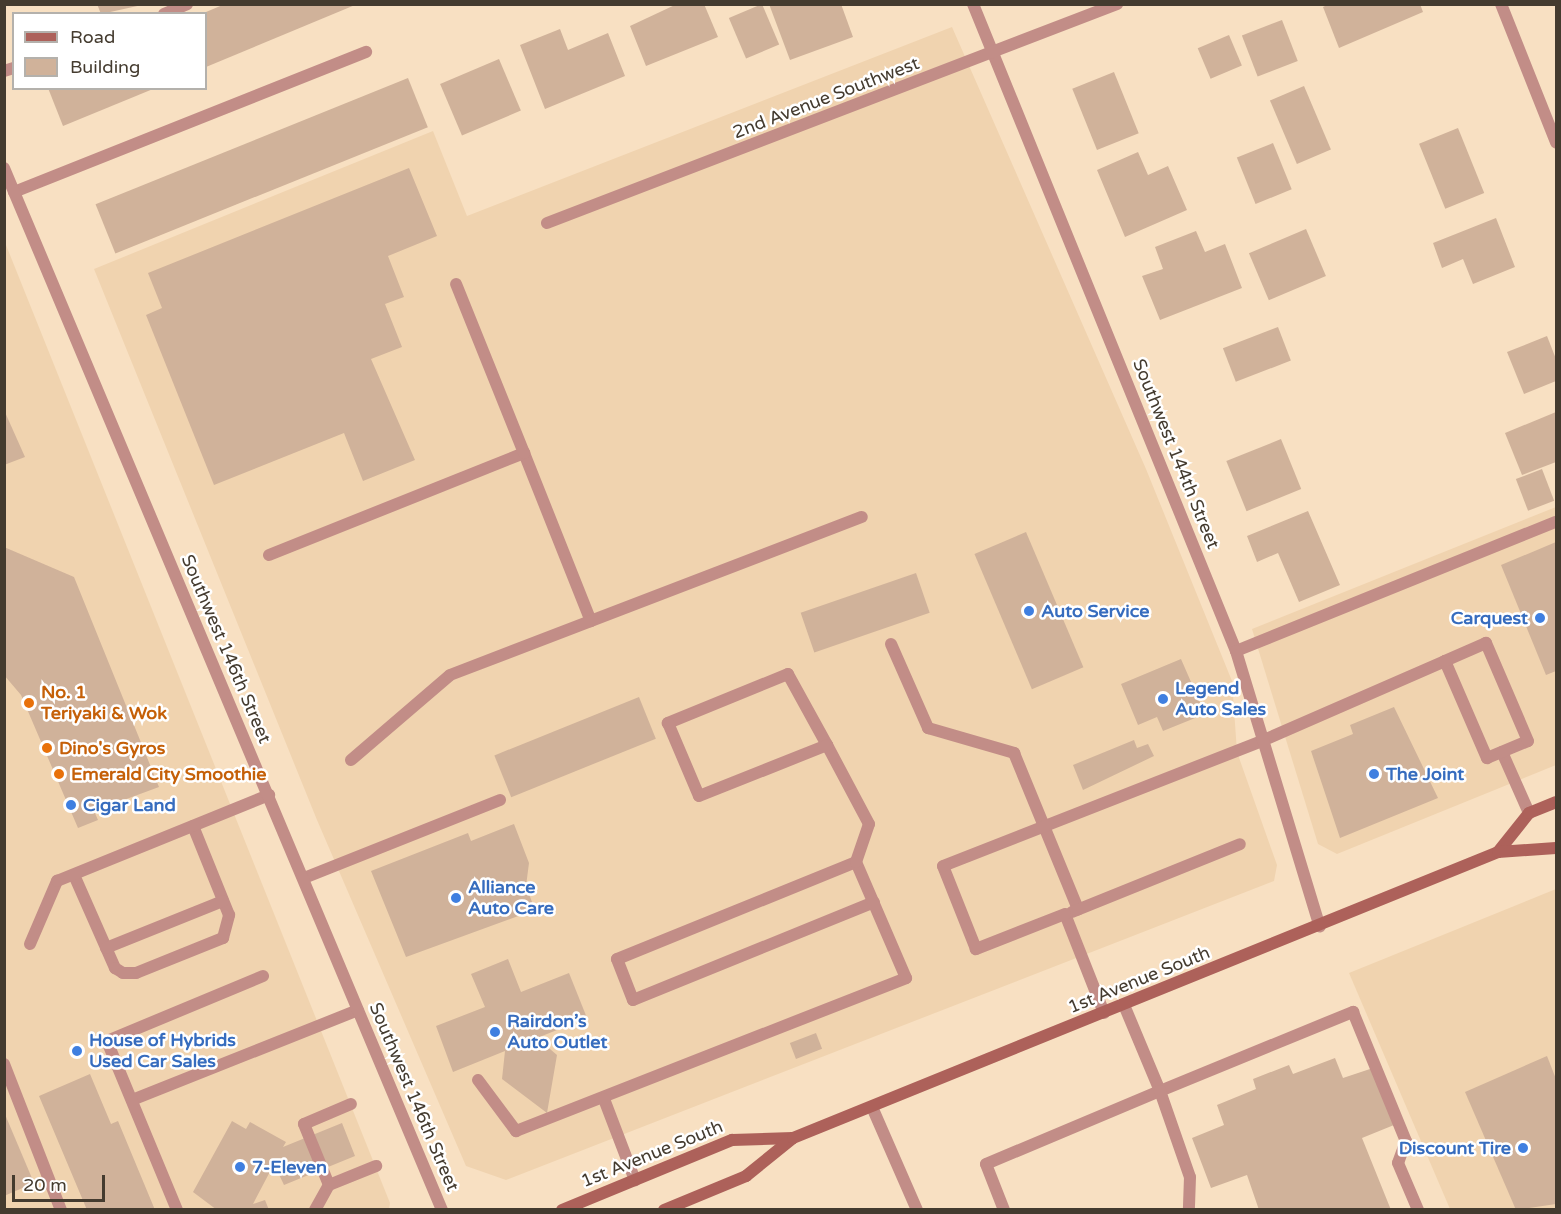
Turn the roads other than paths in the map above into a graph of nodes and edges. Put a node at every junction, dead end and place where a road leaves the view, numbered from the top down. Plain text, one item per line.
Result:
1 (188, 4) edge
2 (973, 4) edge
3 (1117, 4) edge
4 (1501, 4) edge
5 (169, 12) edge
6 (366, 52) dead end
7 (995, 54) junction
8 (1557, 142) edge
9 (4, 168) edge
10 (14, 192) junction
11 (547, 223) dead end
12 (456, 284) dead end
13 (524, 453) junction
14 (862, 517) dead end
15 (1557, 522) edge
16 (269, 555) dead end
17 (591, 621) junction
18 (891, 644) dead end
19 (1236, 651) junction
20 (1445, 661) junction
21 (1264, 740) junction
22 (826, 745) junction
23 (1502, 752) junction
24 (351, 760) dead end
25 (269, 795) junction
26 (500, 800) dead end
27 (1557, 802) edge
28 (1529, 813) junction
29 (1045, 825) junction
30 (193, 826) junction
31 (1240, 844) dead end
32 (1557, 848) edge
33 (1498, 852) junction
34 (856, 862) junction
35 (74, 874) junction
36 (304, 879) junction
37 (223, 901) junction
38 (873, 902) junction
39 (1078, 909) junction
40 (1065, 914) junction
41 (1320, 927) junction
42 (30, 944) dead end
43 (106, 948) junction
44 (263, 976) dead end
45 (1124, 1005) junction
46 (358, 1010) junction
47 (1104, 1013) junction
48 (4, 1064) edge
49 (477, 1080) dead end
50 (1160, 1091) junction
51 (604, 1099) junction
52 (132, 1100) junction
53 (351, 1104) dead end
54 (872, 1107) junction
55 (793, 1138) junction
56 (376, 1166) dead end
57 (635, 1180) junction
58 (329, 1185) junction
59 (913, 1208) edge
60 (62, 1209) edge
61 (177, 1209) edge
62 (315, 1209) edge
63 (442, 1209) edge
64 (562, 1209) edge
65 (664, 1209) edge
66 (1004, 1209) edge
67 (1189, 1209) edge
68 (1418, 1209) edge

1 - 5 street
2 - 7 street, Southwest 144th Street
3 - 7 street, 2nd Avenue Southwest
4 - 8 street
6 - 10 street
7 - 11 street, 2nd Avenue Southwest
7 - 19 street, Southwest 144th Street
9 - 10 street, Southwest 146th Street
10 - 25 street, Southwest 146th Street
12 - 13 street
13 - 16 street
13 - 17 street
14 - 17 street
15 - 19 street
17 - 24 street
18 - 29 street
19 - 21 street, Southwest 144th Street
20 - 21 street
20 - 23 street
20 - 23 street
21 - 29 street
21 - 41 street, Southwest 144th Street
22 - 22 street
22 - 34 street
23 - 28 street
25 - 30 street
25 - 36 street, Southwest 146th Street
26 - 36 street
27 - 28 main road
28 - 33 main road, 1st Avenue South
29 - 39 street
29 - 40 street
30 - 35 street
30 - 37 street
31 - 39 street
32 - 33 main road, 1st Avenue South
33 - 41 main road, 1st Avenue South
34 - 38 street
34 - 38 street
35 - 42 street
35 - 43 street
36 - 46 street, Southwest 146th Street
37 - 43 street
37 - 43 street
38 - 51 street
39 - 40 street
40 - 47 street
41 - 45 main road, 1st Avenue South
44 - 52 street
45 - 47 main road, 1st Avenue South
45 - 50 street
46 - 52 street
46 - 63 street, Southwest 146th Street
47 - 54 main road, 1st Avenue South
48 - 60 street
49 - 51 street
50 - 66 street
50 - 67 street
50 - 68 street
51 - 57 street
52 - 61 street
53 - 58 street
54 - 55 main road, 1st Avenue South
54 - 59 street
55 - 57 main road, 1st Avenue South
55 - 65 main road, 1st Avenue South
56 - 58 street
57 - 64 main road, 1st Avenue South
58 - 62 street

